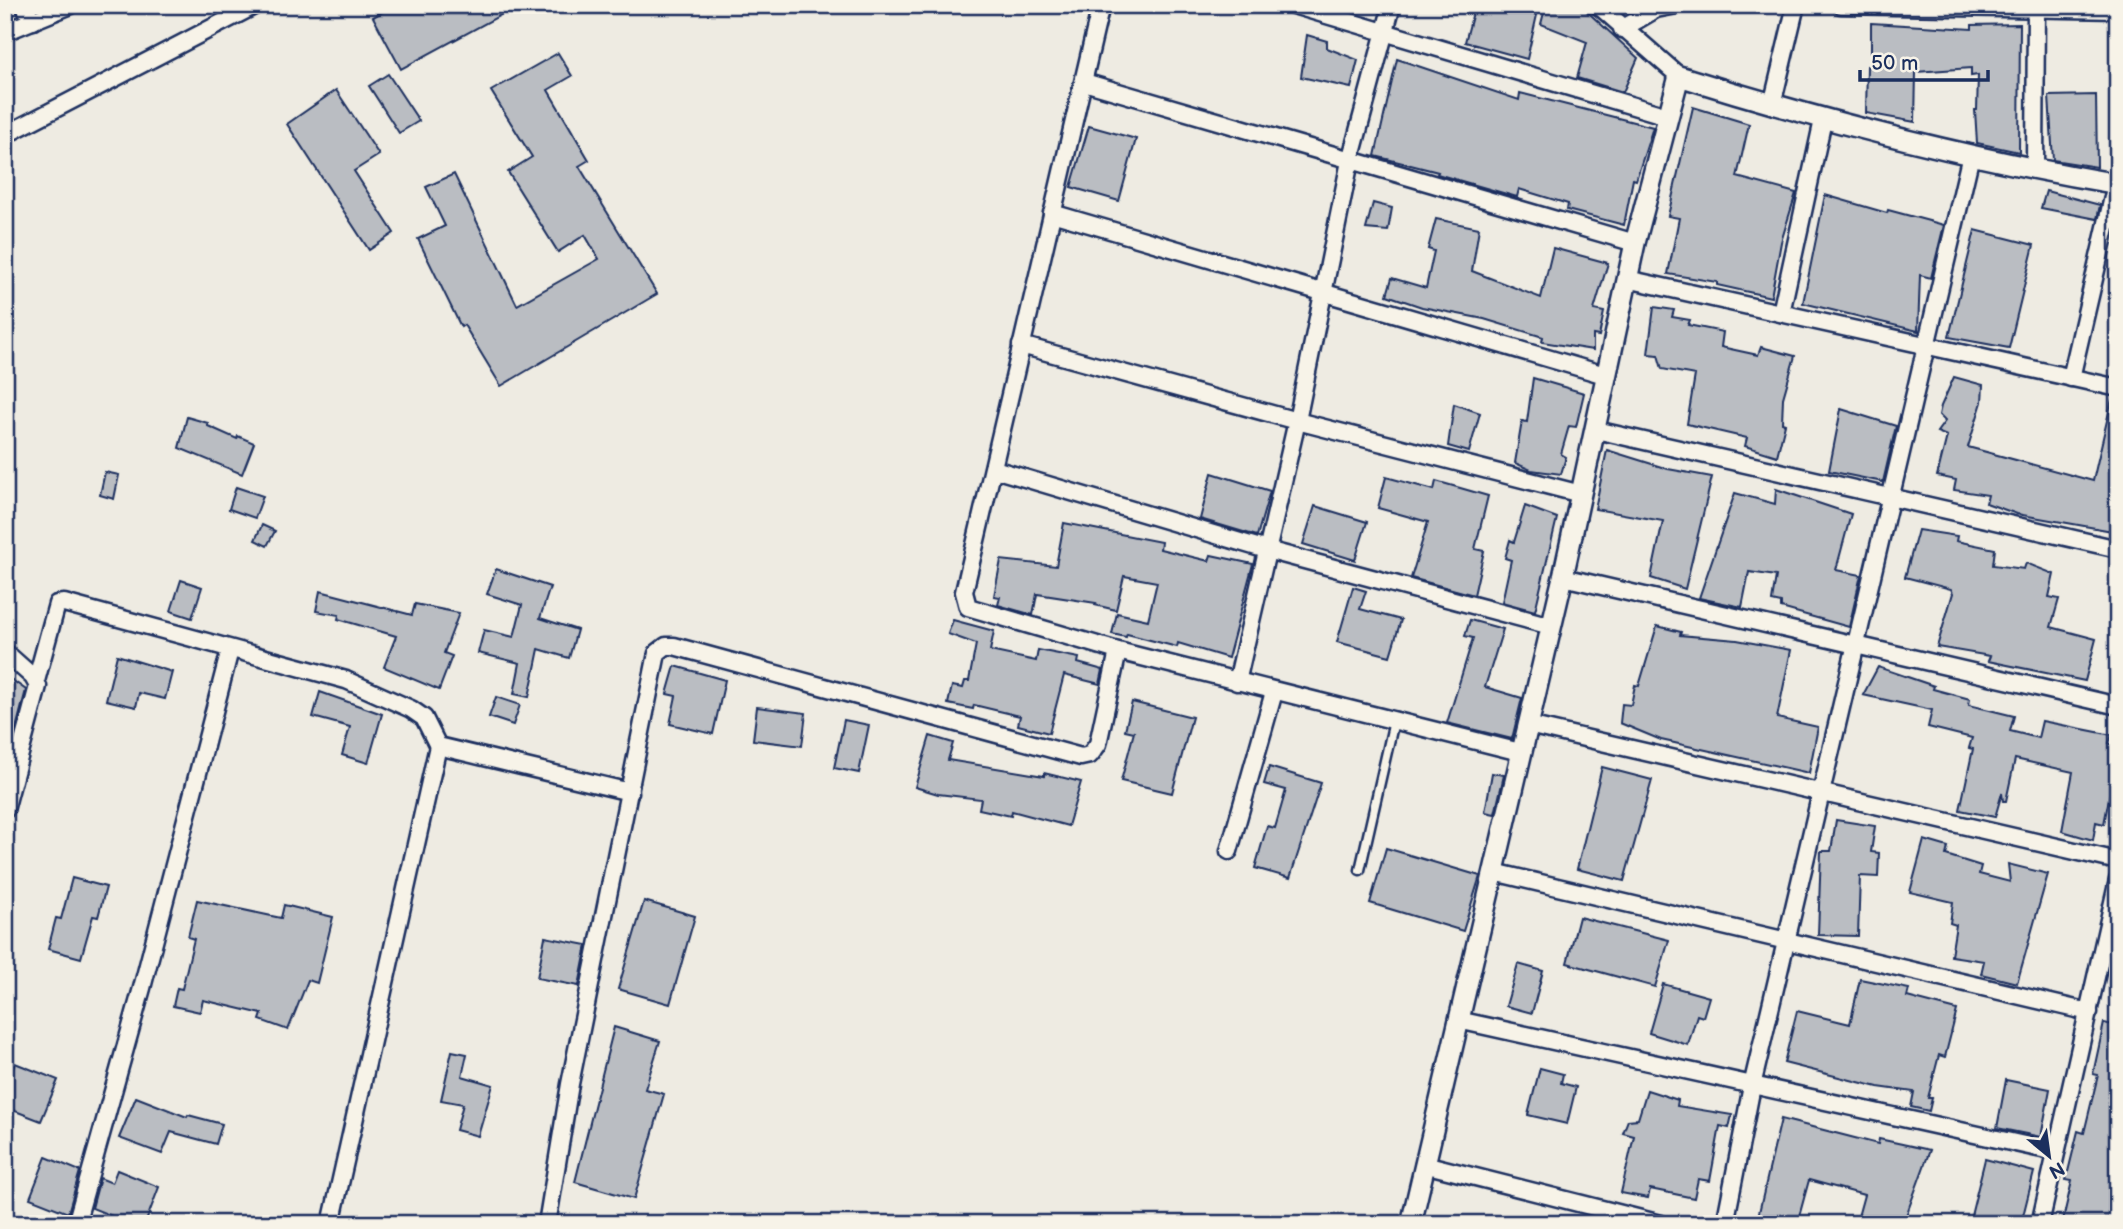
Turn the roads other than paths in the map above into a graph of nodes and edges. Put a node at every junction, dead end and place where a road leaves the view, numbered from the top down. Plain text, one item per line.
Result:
1 (24, 5) edge
2 (71, 5) edge
3 (256, 5) edge
4 (1101, 5) edge
5 (1293, 5) edge
6 (1392, 5) edge
7 (1598, 5) edge
8 (1677, 5) edge
9 (1796, 5) edge
10 (1841, 5) edge
11 (2036, 8) edge
12 (2118, 10) edge
13 (33, 21) junction
14 (1622, 29) junction
15 (5, 32) edge
16 (1386, 32) junction
17 (1679, 76) junction
18 (1084, 82) junction
19 (1772, 105) junction
20 (1667, 116) junction
21 (1823, 120) junction
22 (5, 135) edge
23 (1971, 155) junction
24 (1350, 161) junction
25 (2035, 169) junction
26 (2117, 184) edge
27 (1052, 213) junction
28 (1634, 243) junction
29 (1627, 279) junction
30 (1324, 292) junction
31 (1781, 313) junction
32 (1928, 344) junction
33 (1021, 345) junction
34 (1605, 375) junction
35 (2071, 378) junction
36 (2118, 388) edge
37 (1297, 421) junction
38 (1597, 430) junction
39 (994, 469) junction
40 (1581, 494) junction
41 (1892, 499) junction
42 (2118, 549) edge
43 (1267, 550) junction
44 (1563, 577) junction
45 (1551, 626) junction
46 (1857, 646) junction
47 (230, 650) junction
48 (1118, 651) junction
49 (5, 652) edge
50 (36, 681) junction
51 (1237, 682) junction
52 (1274, 692) junction
53 (2118, 706) edge
54 (1394, 721) junction
55 (1528, 725) junction
56 (438, 746) junction
57 (1520, 752) junction
58 (1824, 791) junction
59 (630, 792) junction
60 (5, 810) edge
61 (1229, 851) dead end
62 (2118, 861) edge
63 (1360, 870) dead end
64 (1494, 872) junction
65 (2118, 880) edge
66 (1788, 941) junction
67 (2110, 960) edge
68 (2089, 1012) junction
69 (1458, 1020) junction
70 (1752, 1086) junction
71 (2056, 1152) junction
72 (1424, 1164) junction
73 (76, 1224) edge
74 (331, 1224) edge
75 (547, 1224) edge
76 (1411, 1224) edge
77 (1661, 1224) edge
78 (1726, 1224) edge
79 (2040, 1224) edge

1 - 13 street
2 - 13 street
3 - 22 street
4 - 18 street
5 - 16 street
6 - 16 street
7 - 14 street
8 - 14 street
9 - 19 street
10 - 11 street
11 - 12 street
11 - 25 street
13 - 15 street
14 - 17 street
16 - 20 street
16 - 24 street
17 - 19 street
17 - 20 street
18 - 24 street
18 - 27 street
19 - 21 street
20 - 28 street
21 - 23 street
21 - 31 street
23 - 25 street
23 - 32 street
24 - 28 street
24 - 30 street
25 - 26 street
26 - 35 street
27 - 30 street
27 - 33 street
28 - 29 street
29 - 31 street
29 - 34 street
30 - 34 street
30 - 37 street
31 - 32 street
32 - 35 street
32 - 41 street
33 - 37 street
33 - 39 street
34 - 38 street
35 - 36 street
37 - 40 street
37 - 43 street
38 - 40 street
38 - 41 street
39 - 43 street
39 - 48 street
40 - 44 street
41 - 42 street
41 - 46 street
43 - 45 street
43 - 51 street
44 - 45 street
44 - 46 street
45 - 55 street
46 - 53 street
46 - 58 street
47 - 50 street
47 - 56 street
47 - 73 street
48 - 51 street
48 - 59 street
49 - 50 street
50 - 60 street
51 - 52 street
52 - 54 street
52 - 61 street
54 - 57 street
54 - 63 lane
55 - 57 street
55 - 58 street
56 - 59 street
56 - 74 street
57 - 64 street
58 - 62 street
58 - 66 street
59 - 75 street
64 - 66 street
64 - 69 street
65 - 67 street
66 - 68 street
66 - 70 street
67 - 68 street
68 - 71 street
69 - 70 street
69 - 72 street
70 - 71 street
70 - 78 street
71 - 79 street
72 - 76 street
72 - 77 street

